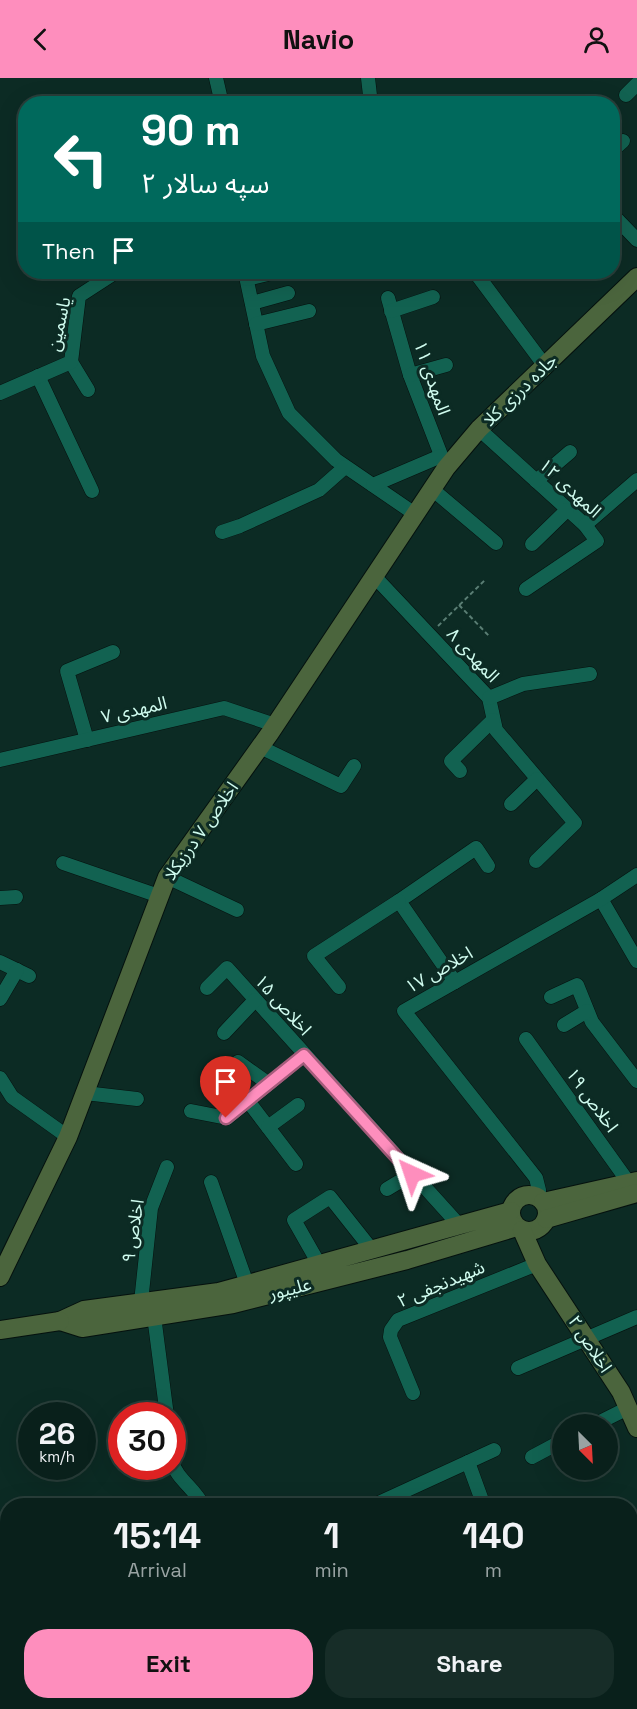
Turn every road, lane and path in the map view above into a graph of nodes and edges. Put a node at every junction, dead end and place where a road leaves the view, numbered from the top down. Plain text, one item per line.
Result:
1 (216, 78) edge
2 (369, 78) edge
3 (637, 84) edge
4 (626, 95) dead end
5 (220, 96) edge
6 (370, 96) edge
7 (623, 141) dead end
8 (620, 144) edge
9 (620, 222) edge
10 (637, 240) edge
11 (637, 277) edge
12 (105, 279) edge
13 (247, 279) edge
14 (480, 279) edge
15 (288, 293) dead end
16 (433, 297) dead end
17 (252, 303) junction
18 (309, 311) dead end
19 (256, 324) junction
20 (70, 362) junction
21 (446, 365) dead end
22 (545, 366) junction
23 (410, 375) junction
24 (38, 376) junction
25 (88, 390) dead end
26 (0, 393) edge
27 (479, 429) junction
28 (570, 452) dead end
29 (444, 462) junction
30 (345, 467) junction
31 (637, 480) edge
32 (537, 481) junction
33 (373, 485) junction
34 (432, 489) junction
35 (92, 491) dead end
36 (567, 510) junction
37 (415, 514) junction
38 (585, 525) junction
39 (222, 532) dead end
40 (496, 543) dead end
41 (532, 544) dead end
42 (374, 576) junction
43 (486, 579) dead end
44 (526, 589) dead end
45 (459, 605) junction
46 (429, 634) junction
47 (489, 637) dead end
48 (113, 652) dead end
49 (590, 674) dead end
50 (489, 698) junction
51 (493, 720) junction
52 (276, 725) junction
53 (87, 740) junction
54 (260, 747) junction
55 (0, 760) edge
56 (354, 766) dead end
57 (460, 771) dead end
58 (537, 780) junction
59 (511, 804) dead end
60 (536, 861) dead end
61 (63, 863) dead end
62 (488, 866) dead end
63 (637, 875) edge
64 (167, 876) junction
65 (159, 896) junction
66 (16, 897) dead end
67 (0, 898) edge
68 (601, 899) junction
69 (399, 901) junction
70 (237, 910) dead end
71 (637, 961) edge
72 (0, 962) edge
73 (454, 982) junction
74 (339, 987) dead end
75 (207, 988) dead end
76 (550, 997) dead end
77 (0, 999) edge
78 (255, 1000) junction
79 (587, 1011) junction
80 (564, 1024) dead end
81 (224, 1033) dead end
82 (526, 1039) dead end
83 (304, 1055) junction
84 (238, 1062) dead end
85 (635, 1076) edge
86 (0, 1078) edge
87 (269, 1084) junction
88 (85, 1093) junction
89 (137, 1099) dead end
90 (248, 1101) junction
91 (298, 1104) dead end
92 (191, 1112) dead end
93 (268, 1127) junction
94 (68, 1137) junction
95 (296, 1164) dead end
96 (167, 1167) dead end
97 (412, 1174) junction
98 (211, 1182) dead end
99 (634, 1185) edge
100 (387, 1189) dead end
101 (530, 1217) junction
102 (459, 1225) junction
103 (372, 1250) junction
104 (5, 1254) edge
105 (319, 1264) junction
106 (537, 1264) junction
107 (0, 1277) edge
108 (247, 1284) junction
109 (141, 1302) junction
110 (154, 1316) junction
111 (637, 1317) edge
112 (60, 1321) junction
113 (0, 1330) edge
114 (586, 1338) junction
115 (518, 1368) dead end
116 (412, 1393) dead end
117 (165, 1402) edge
118 (634, 1417) edge
119 (618, 1420) edge
120 (552, 1446) edge
121 (494, 1450) dead end
122 (532, 1457) dead end
123 (468, 1462) junction
124 (184, 1480) edge
125 (200, 1498) edge
126 (389, 1498) edge
127 (481, 1498) edge

1 - 5 street
2 - 6 street
3 - 4 street
7 - 8 street
9 - 10 street
11 - 22 street, جاده درزی کلا
12 - 20 street, یاسمین
13 - 17 street
14 - 22 street
15 - 17 street
16 - 23 street, المهدی ۱۱
17 - 19 street
18 - 19 street
19 - 30 street
20 - 24 street, یاسمین
20 - 25 street
21 - 23 street
22 - 27 street, جاده درزی کلا
23 - 29 street, المهدی ۱۱
24 - 26 street, یاسمین
24 - 35 street
27 - 29 street, جاده درزی کلا
27 - 32 street, المهدی ۱۲
28 - 32 street
29 - 33 street
29 - 34 street, جاده درزی کلا
30 - 33 street
30 - 39 street
31 - 38 street
32 - 36 street, المهدی ۱۲
33 - 37 street
34 - 37 street, جاده درزی کلا
34 - 40 street
36 - 38 street, المهدی ۱۲
36 - 41 street
37 - 42 street, اخلاص ۷ درزیکلا
38 - 44 street, المهدی ۱۲
42 - 46 street, المهدی ۸
42 - 52 street, اخلاص ۷ درزیکلا
43 - 45 path
45 - 46 path
45 - 47 path
46 - 50 street, المهدی ۸
48 - 53 street
49 - 50 street
50 - 51 street, المهدی ۸
51 - 57 street
51 - 58 street, المهدی ۸
52 - 53 street, المهدی ۷
52 - 54 street, اخلاص ۷ درزیکلا
53 - 55 street, المهدی ۷
54 - 56 street
54 - 64 street, اخلاص ۷ درزیکلا
58 - 59 street
58 - 60 street, المهدی ۸
61 - 65 street
62 - 69 street
63 - 68 street, اخلاص ۱۷
64 - 65 street, اخلاص ۷ درزیکلا
64 - 70 street
65 - 88 street, اخلاص ۷ درزیکلا
66 - 67 street
68 - 71 street
68 - 73 street, اخلاص ۱۷
69 - 73 street
69 - 74 street
72 - 77 street
73 - 101 street, اخلاص ۱۷
75 - 78 street, اخلاص ۱۵
76 - 79 street
78 - 81 street
78 - 83 street, اخلاص ۱۵
79 - 80 street
79 - 85 street
82 - 99 street, اخلاص ۱۹
83 - 87 street
83 - 97 street, اخلاص ۱۵
84 - 87 street
86 - 94 street
87 - 90 street
88 - 89 street
88 - 94 street, اخلاص ۷ درزیکلا
90 - 92 street
90 - 93 street
91 - 93 street
93 - 95 street
94 - 104 street, اخلاص ۷ درزیکلا
96 - 109 street, اخلاص ۹
97 - 100 street
97 - 102 street, اخلاص ۱۵
98 - 108 street
99 - 101 street, علیپور
101 - 102 street, علیپور
101 - 106 street, اخلاص ۲
101 - 110 street, علیپور
102 - 103 street, علیپور
103 - 105 street, علیپور
103 - 105 street
104 - 107 street, اخلاص ۷ درزیکلا
105 - 108 street, علیپور
106 - 114 street, اخلاص ۲
106 - 116 street, شهیدنجفی ۲
108 - 109 street, علیپور
109 - 112 street, علیپور
110 - 112 street, علیپور
110 - 117 street
111 - 114 street
112 - 113 street, علیپور
114 - 115 street
114 - 118 street, اخلاص ۲
118 - 119 street
120 - 122 street
121 - 123 street
123 - 126 street
123 - 127 street
124 - 125 street

